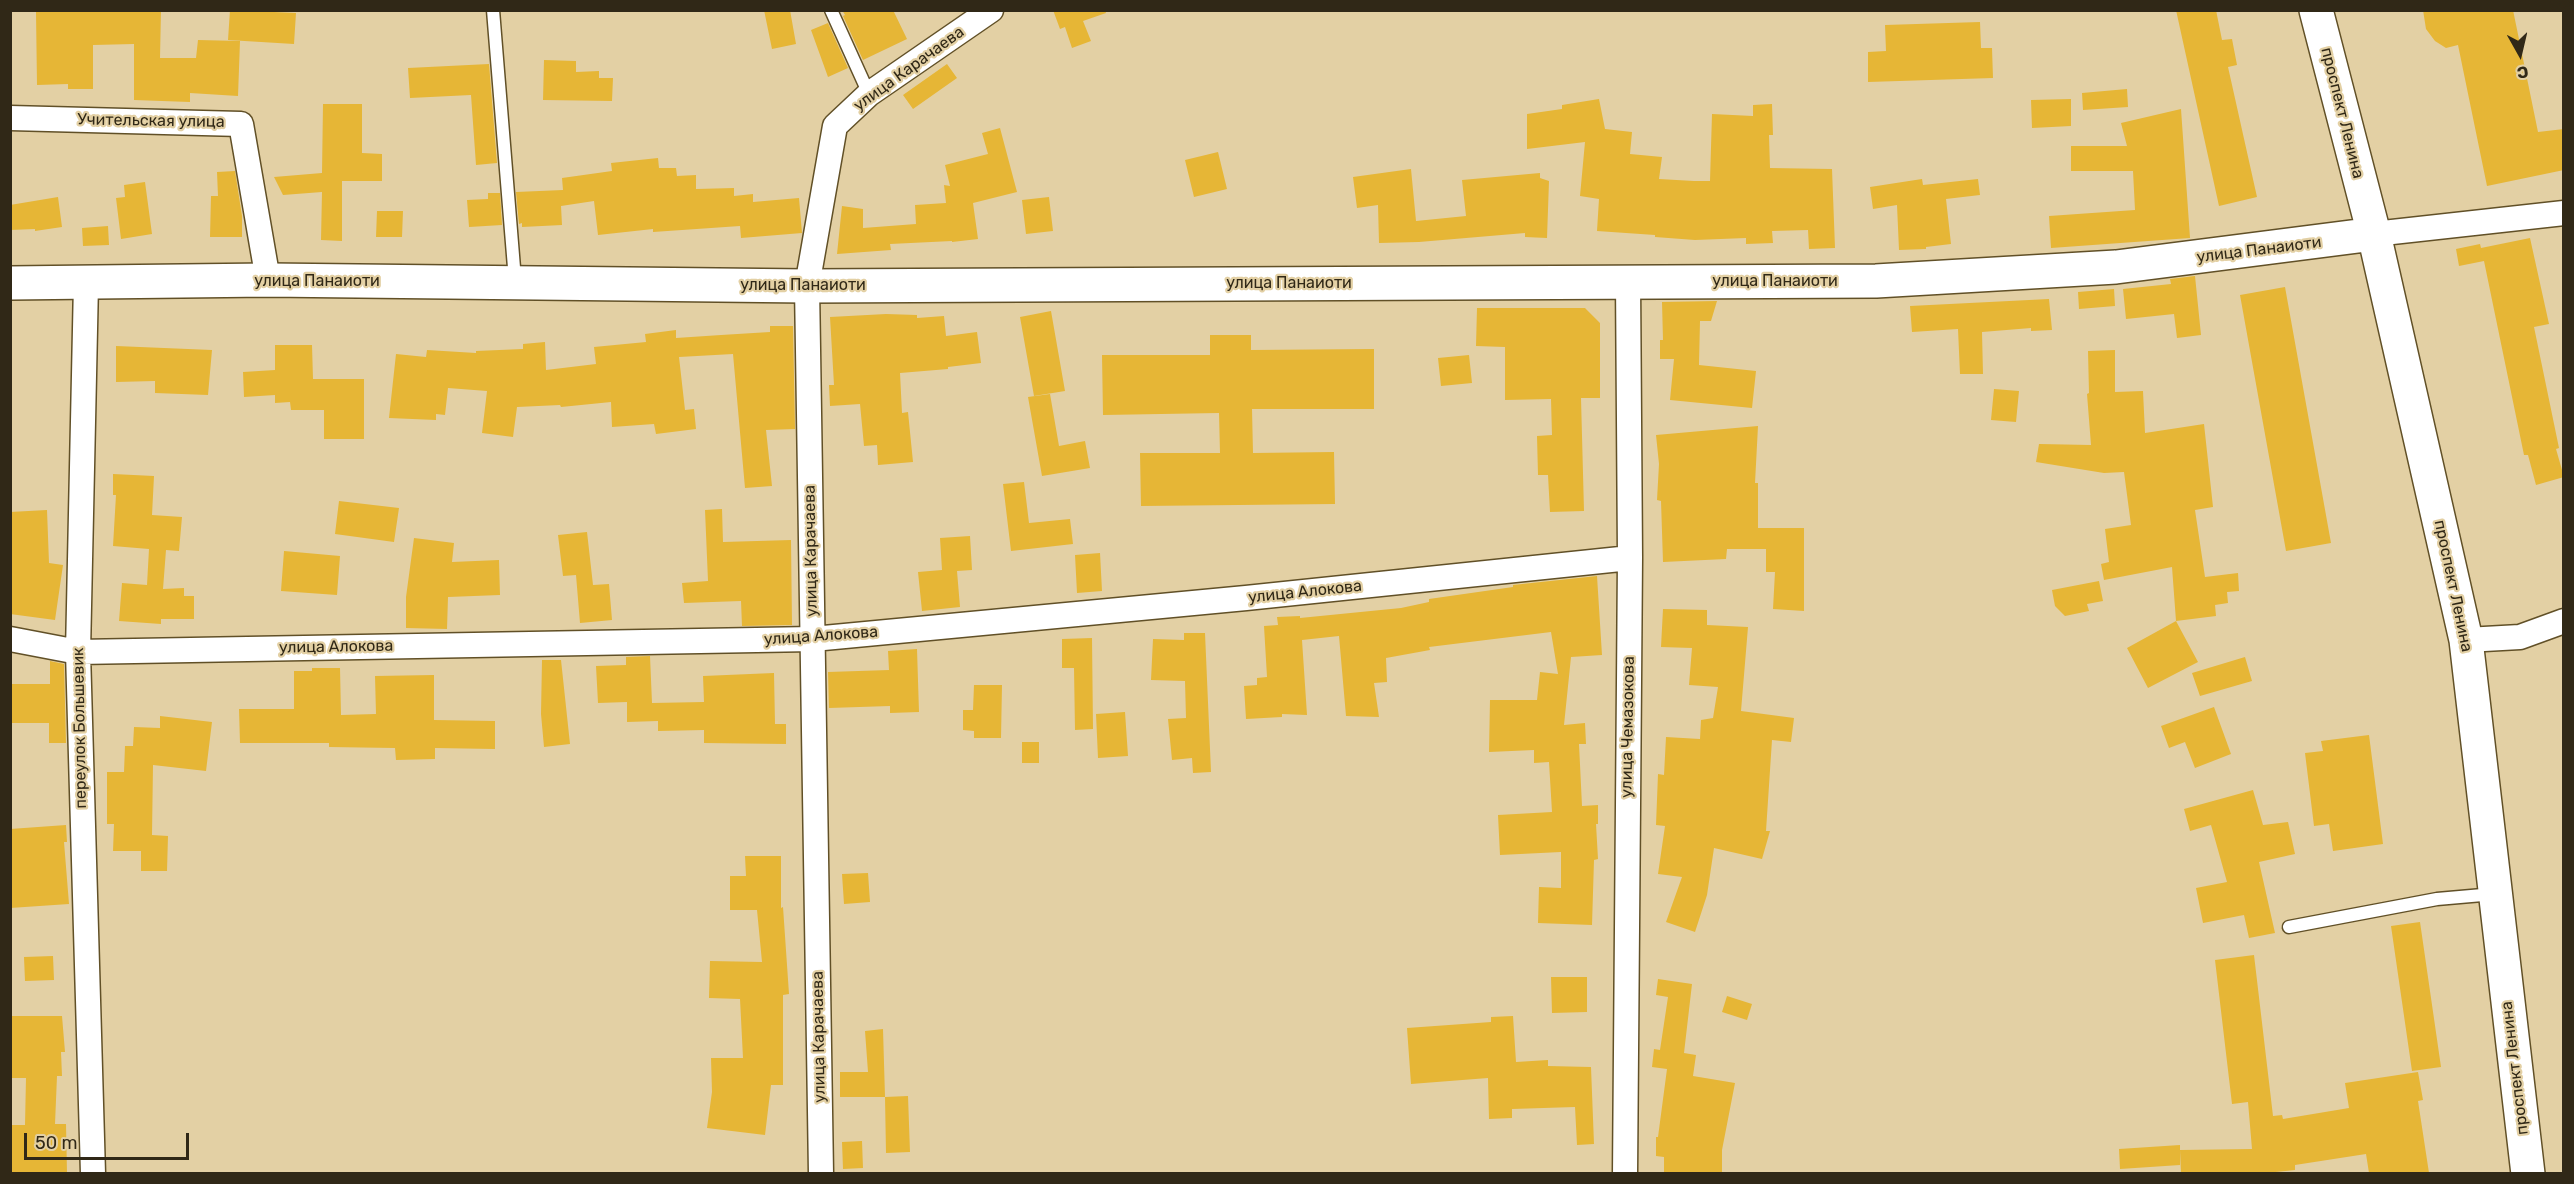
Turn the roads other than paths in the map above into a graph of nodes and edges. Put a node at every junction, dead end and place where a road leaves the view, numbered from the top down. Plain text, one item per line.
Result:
1 (493, 10) edge
2 (831, 10) edge
3 (991, 10) edge
4 (2316, 10) edge
5 (869, 94) junction
6 (10, 118) edge
7 (2564, 213) edge
8 (2374, 234) junction
9 (268, 280) junction
10 (515, 281) junction
11 (1628, 281) junction
12 (10, 283) edge
13 (86, 283) junction
14 (807, 286) junction
15 (1630, 558) junction
16 (2564, 621) edge
17 (10, 639) edge
18 (813, 639) junction
19 (2466, 640) junction
20 (78, 652) junction
21 (2495, 894) junction
22 (2289, 927) dead end
23 (93, 1173) edge
24 (821, 1173) edge
25 (1624, 1173) edge
26 (2528, 1173) edge

1 - 10 lane
2 - 5 lane
3 - 5 street, улица Карачаева
4 - 8 street, проспект Ленина
5 - 14 street, улица Карачаева
6 - 9 street, Учительская улица
7 - 8 street, улица Панаиоти
8 - 11 street, улица Панаиоти
8 - 19 street, проспект Ленина
9 - 10 street, улица Панаиоти
9 - 13 street, улица Панаиоти
10 - 14 street, улица Панаиоти
11 - 14 street, улица Панаиоти
11 - 15 street, улица Чемазокова
12 - 13 street, улица Панаиоти
13 - 20 street, переулок Большевик
14 - 18 street, улица Карачаева
15 - 18 street, улица Алокова
15 - 25 street, улица Чемазокова
16 - 19 street
17 - 20 street, улица Алокова
18 - 20 street, улица Алокова
18 - 24 street, улица Карачаева
19 - 21 street, проспект Ленина
20 - 23 street, переулок Большевик
21 - 22 lane
21 - 26 street, проспект Ленина

